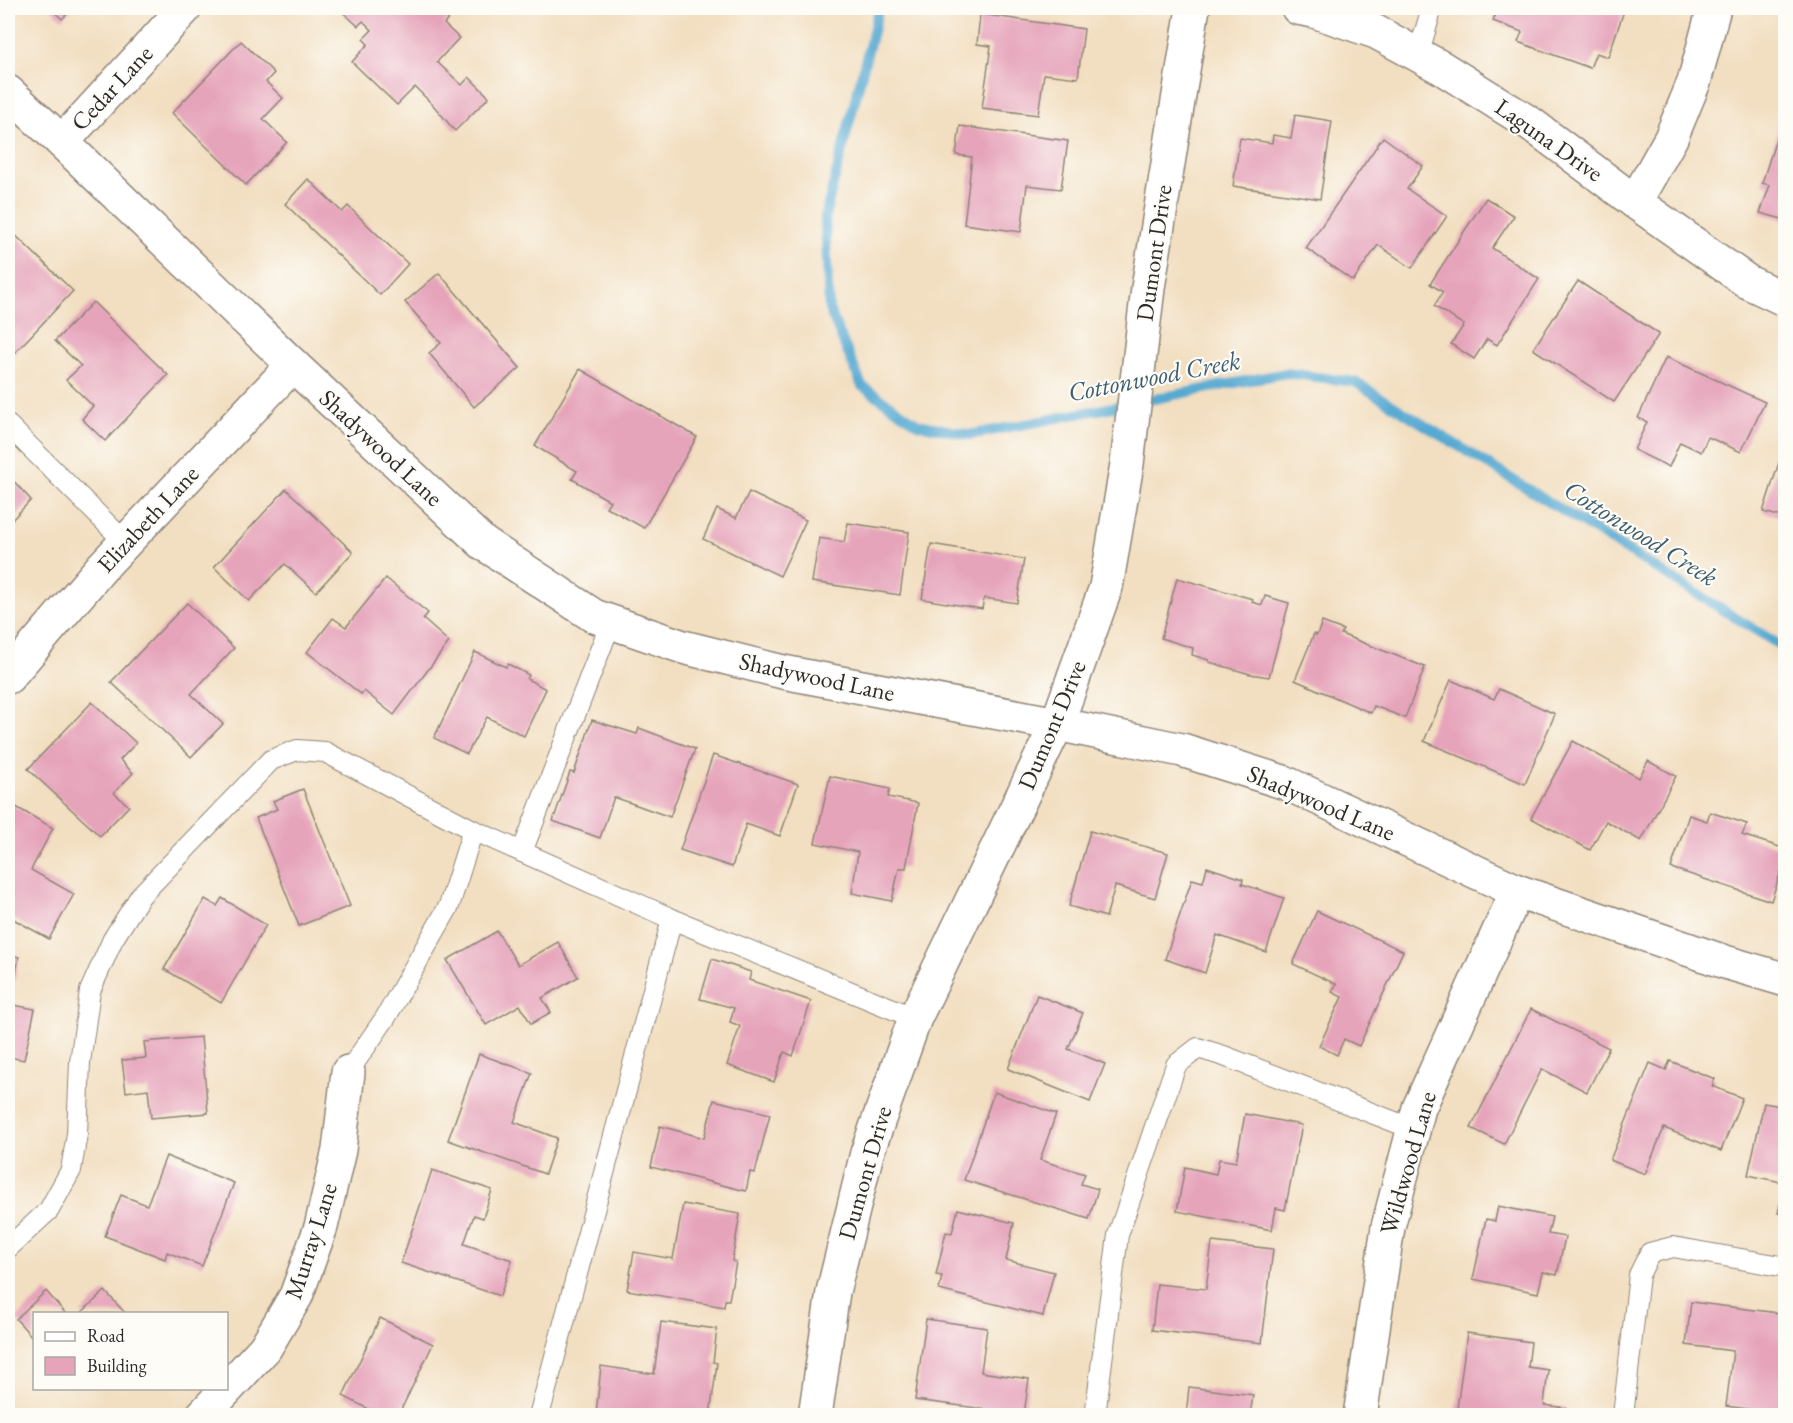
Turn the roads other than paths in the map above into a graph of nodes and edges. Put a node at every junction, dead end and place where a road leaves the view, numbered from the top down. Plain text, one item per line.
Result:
1 (185, 8) edge
2 (1192, 8) edge
3 (1298, 8) edge
4 (1432, 8) edge
5 (1714, 8) edge
6 (1418, 55) junction
7 (8, 92) edge
8 (62, 142) junction
9 (1635, 202) junction
10 (1785, 300) edge
11 (293, 365) junction
12 (8, 425) edge
13 (125, 542) junction
14 (611, 622) junction
15 (8, 677) edge
16 (1057, 724) junction
17 (473, 830) junction
18 (522, 852) junction
19 (1518, 891) junction
20 (672, 919) junction
21 (1785, 980) edge
22 (915, 1018) junction
23 (348, 1072) joint
24 (1413, 1129) junction
25 (8, 1248) edge
26 (1785, 1267) edge
27 (228, 1388) edge
28 (226, 1390) edge
29 (202, 1416) edge
30 (539, 1416) edge
31 (815, 1416) edge
32 (1095, 1416) edge
33 (1360, 1416) edge
34 (1623, 1416) edge

1 - 8 street, Cedar Lane
2 - 16 street, Dumont Drive
3 - 6 street, Laguna Drive
4 - 6 lane
5 - 9 street
6 - 9 street, Laguna Drive
7 - 8 street, Shadywood Lane
8 - 11 street, Shadywood Lane
9 - 10 street, Laguna Drive
11 - 13 street, Elizabeth Lane
11 - 14 street, Shadywood Lane
12 - 13 lane
13 - 15 street, Elizabeth Lane
14 - 16 street, Shadywood Lane
14 - 18 lane
16 - 19 street, Shadywood Lane
16 - 22 street, Dumont Drive
17 - 18 lane
17 - 23 lane
17 - 25 lane
18 - 20 lane
19 - 21 street, Shadywood Lane
19 - 24 street, Wildwood Lane
20 - 22 lane
20 - 30 lane
22 - 31 street, Dumont Drive
23 - 27 street, Murray Lane
24 - 32 lane
24 - 33 street, Wildwood Lane
26 - 34 lane
28 - 29 street, Murray Lane

